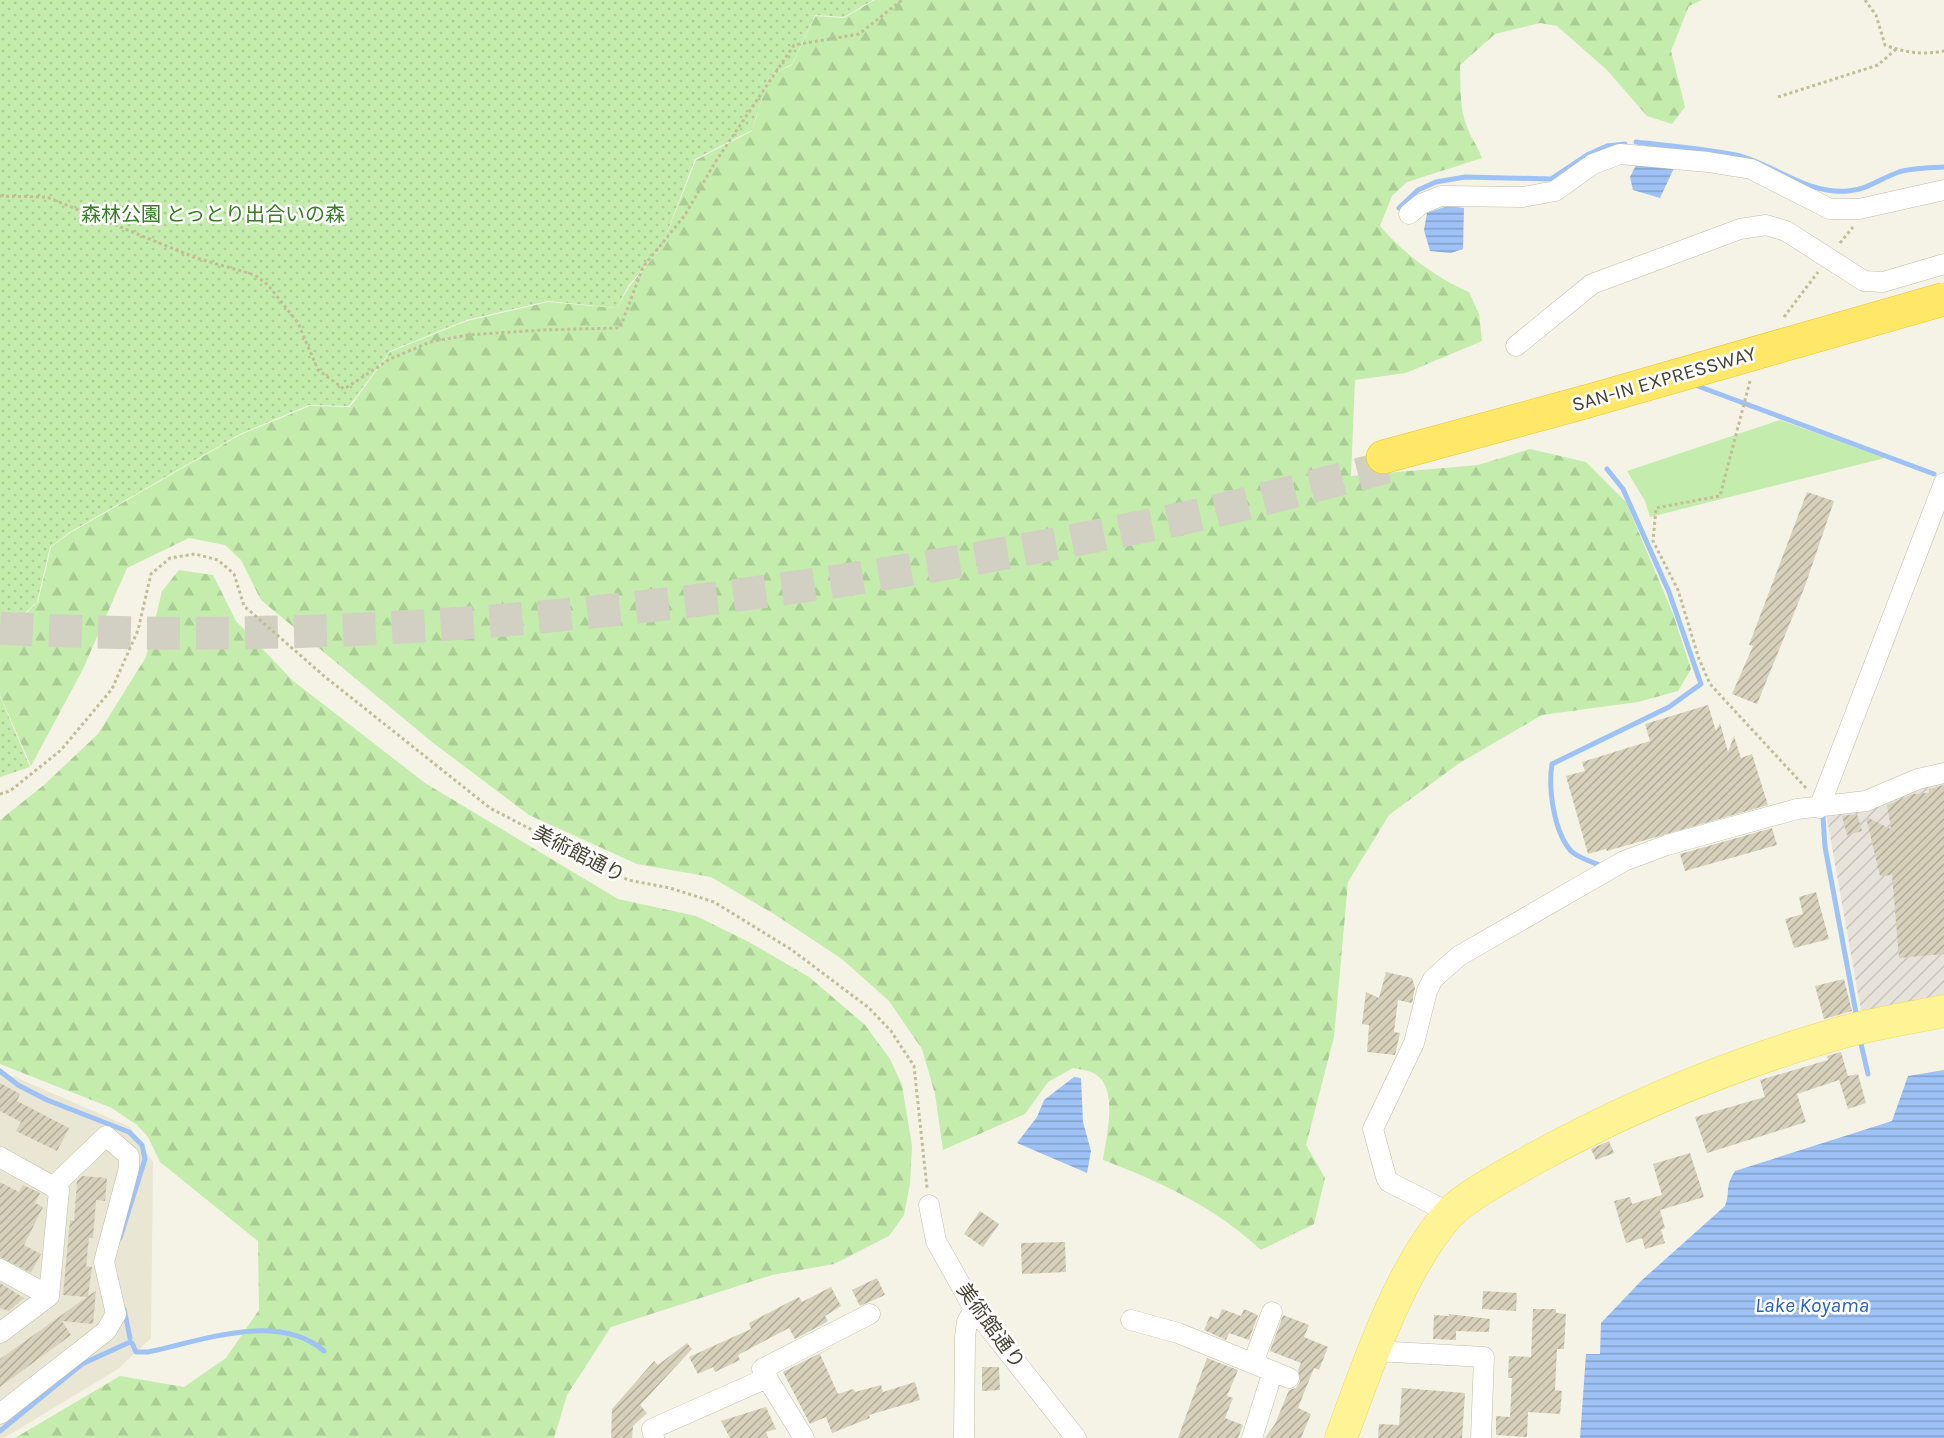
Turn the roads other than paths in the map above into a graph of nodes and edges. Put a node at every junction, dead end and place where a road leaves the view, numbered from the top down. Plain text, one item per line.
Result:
1 (1944, 190) edge
2 (1409, 214) dead end
3 (1944, 264) edge
4 (1944, 299) edge
5 (1944, 312) edge
6 (1516, 346) dead end
7 (1587, 407) junction
8 (1385, 462) tunnel mouth
9 (1944, 483) edge
10 (1944, 773) edge
11 (1819, 807) junction
12 (1944, 1011) edge
13 (0, 1158) edge
14 (53, 1187) junction
15 (929, 1205) road end
16 (1450, 1213) junction
17 (0, 1269) edge
18 (49, 1296) junction
19 (974, 1309) junction
20 (1272, 1312) dead end
21 (870, 1314) dead end
22 (1131, 1320) dead end
23 (0, 1334) edge
24 (1375, 1351) junction
25 (1253, 1364) junction
26 (767, 1378) junction
27 (0, 1414) edge
28 (650, 1435) edge
29 (804, 1438) edge
30 (964, 1438) edge
31 (1076, 1438) edge
32 (1252, 1438) edge
33 (1341, 1438) edge
34 (1481, 1438) edge

1 - 2 street
3 - 6 street
4 - 7 highway, SAN-IN EXPRESSWAY, bridge
5 - 7 highway, SAN-IN EXPRESSWAY
7 - 8 highway, SAN-IN EXPRESSWAY
9 - 11 street
10 - 11 street
11 - 16 street
12 - 16 main road
13 - 14 street
14 - 18 street
14 - 27 street
15 - 19 street, 美術館通り
16 - 24 main road
17 - 18 street
18 - 23 street
19 - 30 street
19 - 31 street, 美術館通り
20 - 25 street
21 - 26 street
22 - 25 street
24 - 33 main road
24 - 34 street
25 - 32 street
26 - 28 street
26 - 29 street

